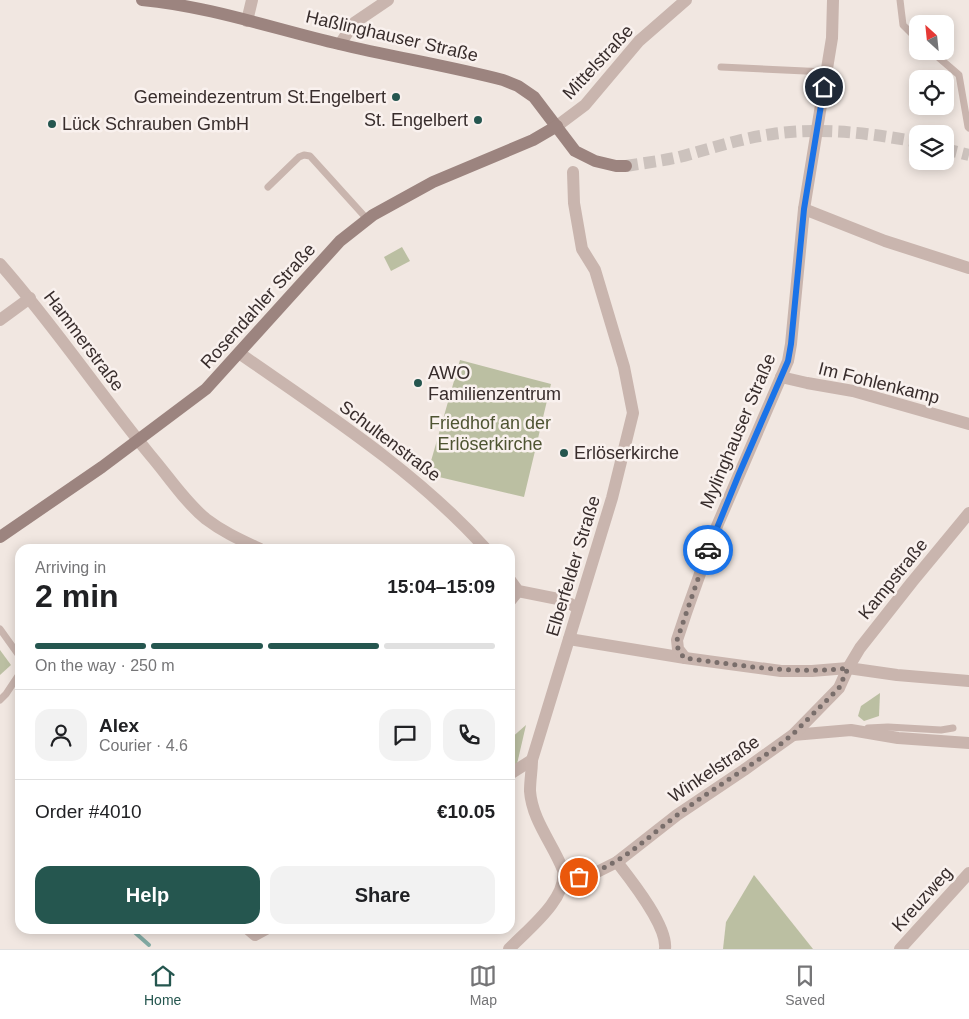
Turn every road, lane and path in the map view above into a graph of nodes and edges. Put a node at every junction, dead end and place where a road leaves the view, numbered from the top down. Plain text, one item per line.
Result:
1 (142, 0) edge
2 (252, 0) edge
3 (388, 0) edge
4 (686, 0) edge
5 (833, 0) edge
6 (900, 0) edge
7 (247, 21) junction
8 (909, 31) edge
9 (340, 44) junction
10 (942, 60) edge
11 (721, 67) dead end
12 (827, 72) junction
13 (557, 126) junction
14 (969, 128) edge
15 (626, 166) tunnel mouth
16 (573, 172) dead end
17 (268, 187) dead end
18 (804, 209) junction
19 (367, 219) junction
20 (0, 264) edge
21 (969, 268) edge
22 (30, 298) junction
23 (0, 320) edge
24 (239, 353) junction
25 (781, 376) junction
26 (969, 424) edge
27 (138, 440) junction
28 (969, 514) edge
29 (0, 537) edge
30 (249, 544) edge
31 (482, 544) edge
32 (515, 585) edge
33 (578, 608) junction
34 (0, 629) edge
35 (569, 639) junction
36 (15, 650) edge
37 (684, 658) junction
38 (848, 668) junction
39 (15, 680) edge
40 (969, 681) edge
41 (0, 700) edge
42 (953, 728) dead end
43 (858, 732) junction
44 (792, 735) junction
45 (969, 743) edge
46 (532, 760) junction
47 (515, 771) edge
48 (617, 862) junction
49 (969, 873) edge
50 (579, 877) dead end
51 (508, 949) edge
52 (665, 949) edge
53 (900, 949) edge

1 - 7 main road, Haßlinghauser Straße
2 - 7 street
3 - 9 street
4 - 13 street, Mittelstraße
5 - 12 street, Mylinghauser Straße
6 - 8 lane
7 - 9 main road, Haßlinghauser Straße
9 - 13 main road, Haßlinghauser Straße
10 - 14 lane
11 - 12 lane
12 - 18 street, Mylinghauser Straße
13 - 15 main road, Haßlinghauser Straße
13 - 19 main road, Rosendahler Straße
16 - 33 street, Elberfelder Straße
17 - 19 lane
18 - 21 street
18 - 25 street, Mylinghauser Straße
19 - 24 main road, Rosendahler Straße
20 - 22 street, Hammerstraße
22 - 23 street
22 - 27 street, Hammerstraße
24 - 27 main road, Rosendahler Straße
24 - 31 street, Schultenstraße
25 - 26 street, Im Fohlenkamp
25 - 37 street, Mylinghauser Straße
27 - 29 main road, Rosendahler Straße
27 - 30 street, Hammerstraße
28 - 38 street, Kampstraße
32 - 33 street
33 - 35 street, Elberfelder Straße
34 - 36 lane
35 - 37 street
35 - 46 street, Elberfelder Straße
37 - 38 street
38 - 40 street
38 - 44 street, Winkelstraße
39 - 41 lane
42 - 43 lane
43 - 44 street
43 - 45 street
44 - 48 street, Winkelstraße
46 - 47 street
46 - 51 street, Elberfelder Straße
48 - 50 street, Winkelstraße
48 - 52 street
49 - 53 street, Kreuzweg

